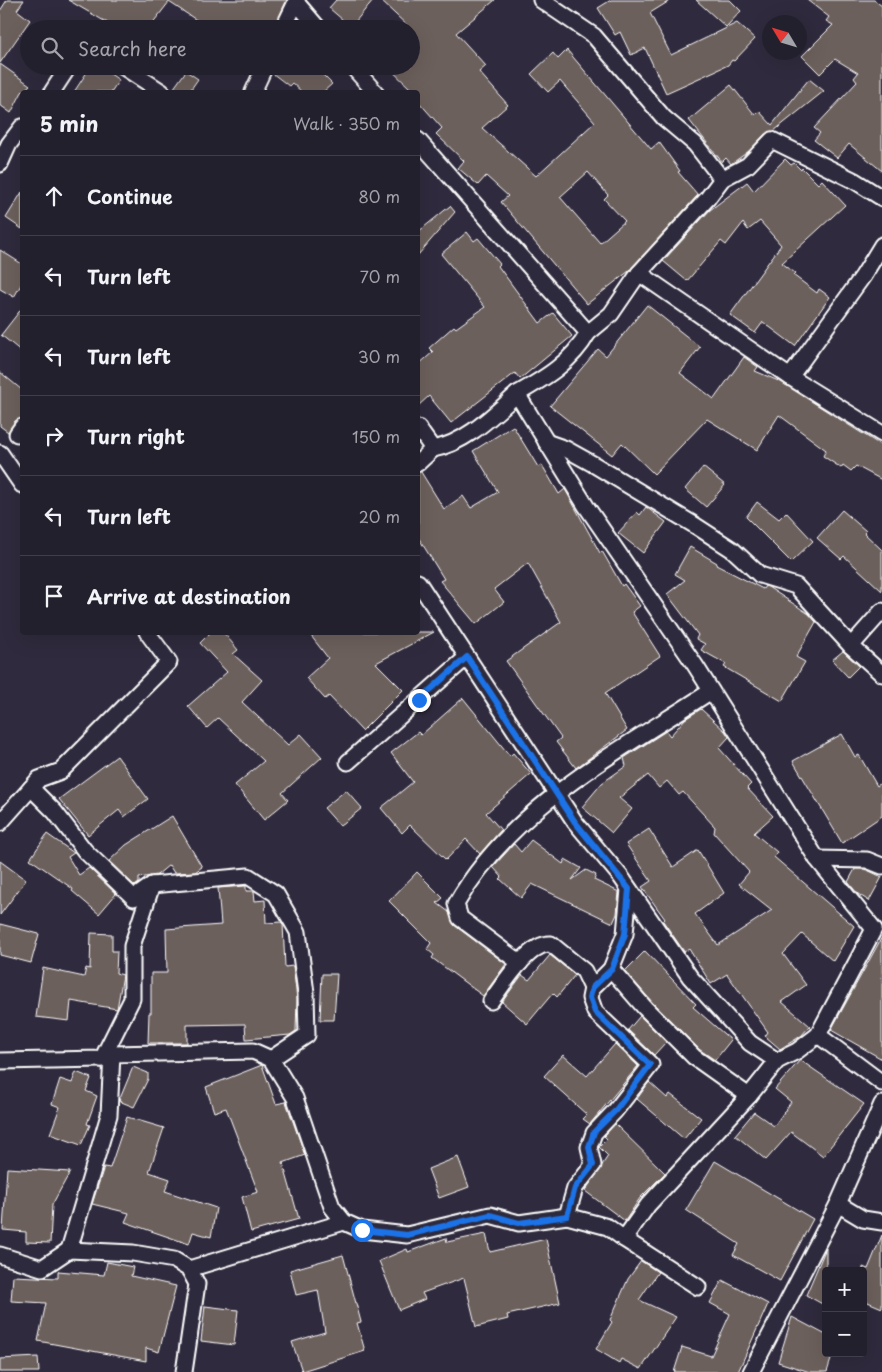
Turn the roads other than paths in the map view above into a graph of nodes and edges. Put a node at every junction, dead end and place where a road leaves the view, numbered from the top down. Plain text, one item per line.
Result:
1 (540, 0) edge
2 (296, 1) edge
3 (287, 20) edge
4 (312, 20) edge
5 (64, 75) edge
6 (136, 75) edge
7 (261, 75) edge
8 (360, 75) edge
9 (53, 90) edge
10 (159, 90) edge
11 (254, 90) edge
12 (373, 90) edge
13 (20, 130) edge
14 (420, 142) edge
15 (0, 164) edge
16 (722, 179) junction
17 (882, 198) edge
18 (882, 245) edge
19 (639, 273) junction
20 (588, 333) junction
21 (790, 377) junction
22 (517, 394) junction
23 (420, 431) edge
24 (882, 434) edge
25 (546, 442) junction
26 (433, 449) junction
27 (0, 453) edge
28 (420, 462) edge
29 (20, 482) edge
30 (420, 585) edge
31 (882, 611) edge
32 (149, 635) edge
33 (851, 646) junction
34 (467, 657) junction
35 (882, 674) edge
36 (711, 691) junction
37 (348, 762) dead end
38 (31, 788) junction
39 (558, 794) junction
40 (0, 823) edge
41 (817, 859) junction
42 (882, 866) edge
43 (152, 885) junction
44 (629, 889) junction
45 (520, 964) junction
46 (612, 969) junction
47 (592, 988) junction
48 (491, 1001) dead end
49 (818, 1035) junction
50 (107, 1056) junction
51 (271, 1059) junction
52 (0, 1061) edge
53 (777, 1061) junction
54 (882, 1082) edge
55 (749, 1096) junction
56 (882, 1104) edge
57 (838, 1204) junction
58 (567, 1216) junction
59 (344, 1222) junction
60 (882, 1222) edge
61 (624, 1239) junction
62 (69, 1250) junction
63 (0, 1255) edge
64 (189, 1269) junction
65 (698, 1286) dead end
66 (184, 1372) edge
67 (751, 1372) edge

1 - 16 street
2 - 3 street
2 - 4 street
5 - 9 street
6 - 10 street
7 - 11 street
8 - 12 street
13 - 15 street
14 - 20 street
16 - 17 street
16 - 19 street
18 - 21 street
19 - 20 street
19 - 21 street
20 - 22 street
21 - 24 street
22 - 25 street
22 - 26 street
23 - 26 street
25 - 33 street
25 - 36 street
26 - 28 street
27 - 29 street
30 - 34 street
31 - 33 street
32 - 38 street
33 - 35 street
34 - 37 street
34 - 39 street
36 - 39 street
36 - 41 street
38 - 40 street
38 - 43 street
39 - 44 street
39 - 45 street
41 - 42 street
41 - 49 street
43 - 50 street
43 - 51 street
44 - 46 street
44 - 53 street
45 - 47 street
45 - 48 street
46 - 47 street
46 - 55 street
47 - 58 street
49 - 53 street
49 - 54 street
50 - 51 street
50 - 52 street
50 - 62 street
51 - 59 street
53 - 55 street
55 - 61 street
56 - 57 street
57 - 60 street
57 - 67 street
58 - 59 street
58 - 61 street
59 - 64 street
61 - 65 street
62 - 63 street
62 - 64 street
64 - 66 street

